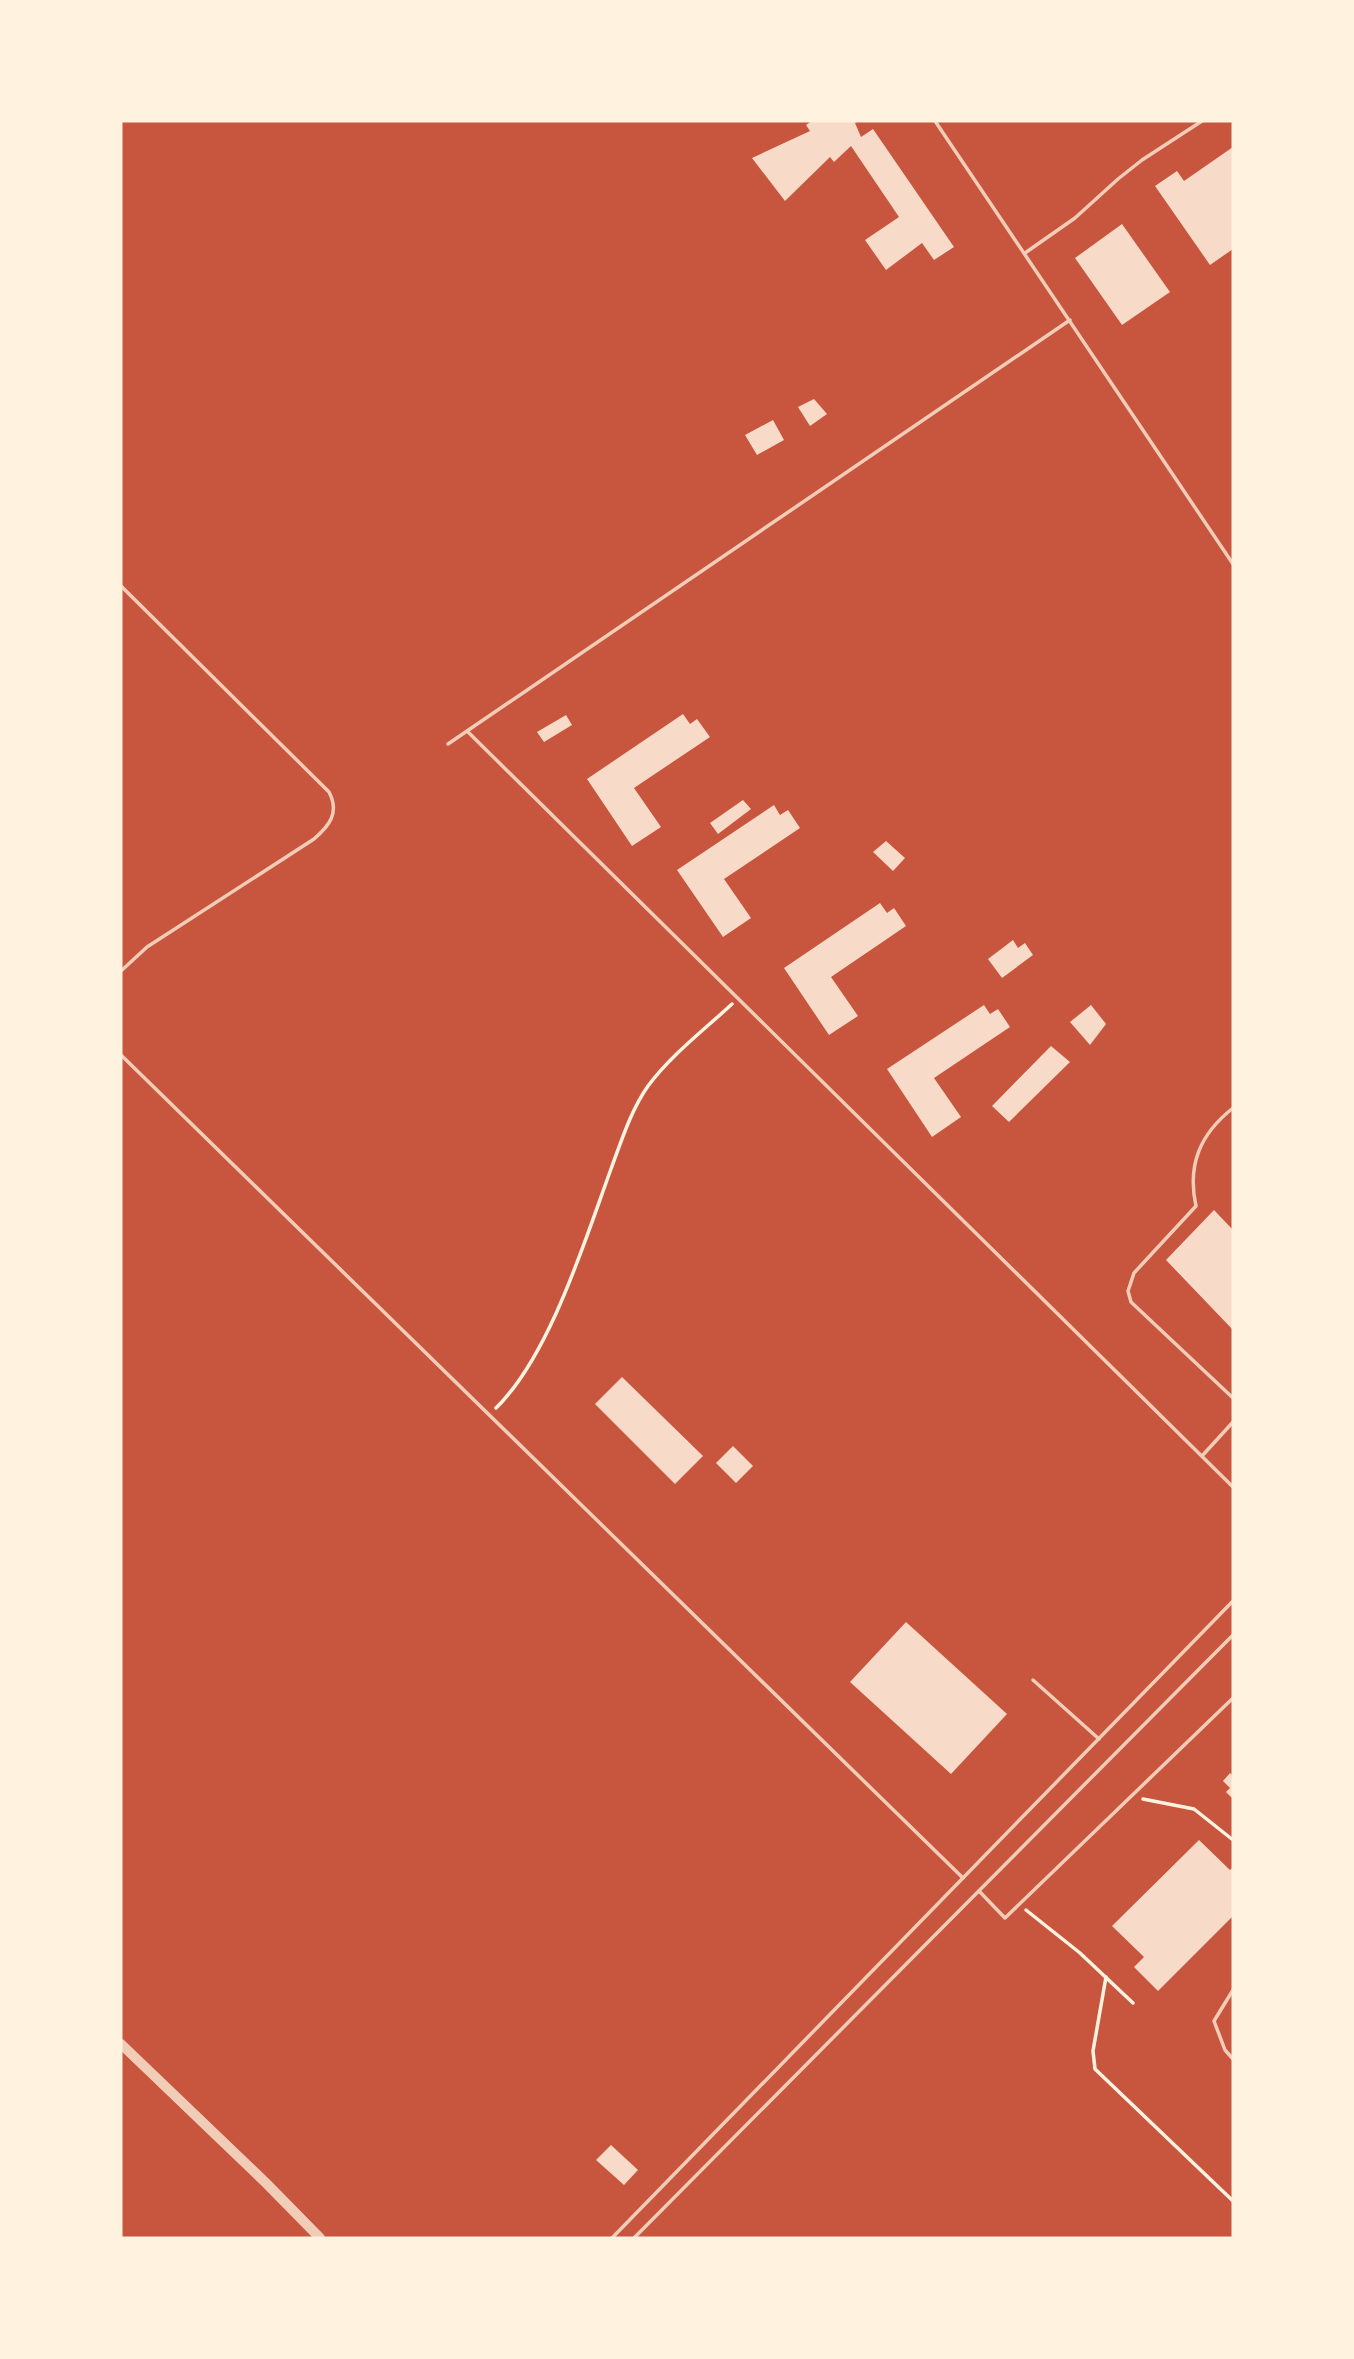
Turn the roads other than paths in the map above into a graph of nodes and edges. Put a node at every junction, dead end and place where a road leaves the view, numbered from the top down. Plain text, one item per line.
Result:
1 (935, 121) edge
2 (1202, 121) edge
3 (1025, 253) junction
4 (1070, 320) junction
5 (1233, 564) edge
6 (121, 586) edge
7 (467, 731) junction
8 (448, 744) dead end
9 (121, 971) edge
10 (121, 1055) edge
11 (1233, 1108) edge
12 (1233, 1398) edge
13 (1233, 1422) edge
14 (1202, 1456) junction
15 (1233, 1487) edge
16 (1233, 1601) edge
17 (1233, 1634) edge
18 (1033, 1680) dead end
19 (1233, 1698) edge
20 (1099, 1739) junction
21 (962, 1878) junction
22 (979, 1891) junction
23 (1233, 1990) edge
24 (121, 2044) edge
25 (1233, 2059) edge
26 (320, 2238) edge
27 (612, 2238) edge
28 (634, 2238) edge

1 - 3 lane
2 - 3 lane
3 - 4 lane
4 - 5 lane
4 - 7 lane
6 - 9 lane
7 - 8 lane
7 - 14 lane
10 - 21 lane
11 - 12 lane
13 - 14 lane
14 - 15 lane
16 - 20 lane
17 - 22 lane
18 - 20 lane
19 - 22 lane
20 - 21 lane
21 - 27 lane
22 - 28 lane
23 - 25 lane
24 - 26 street

